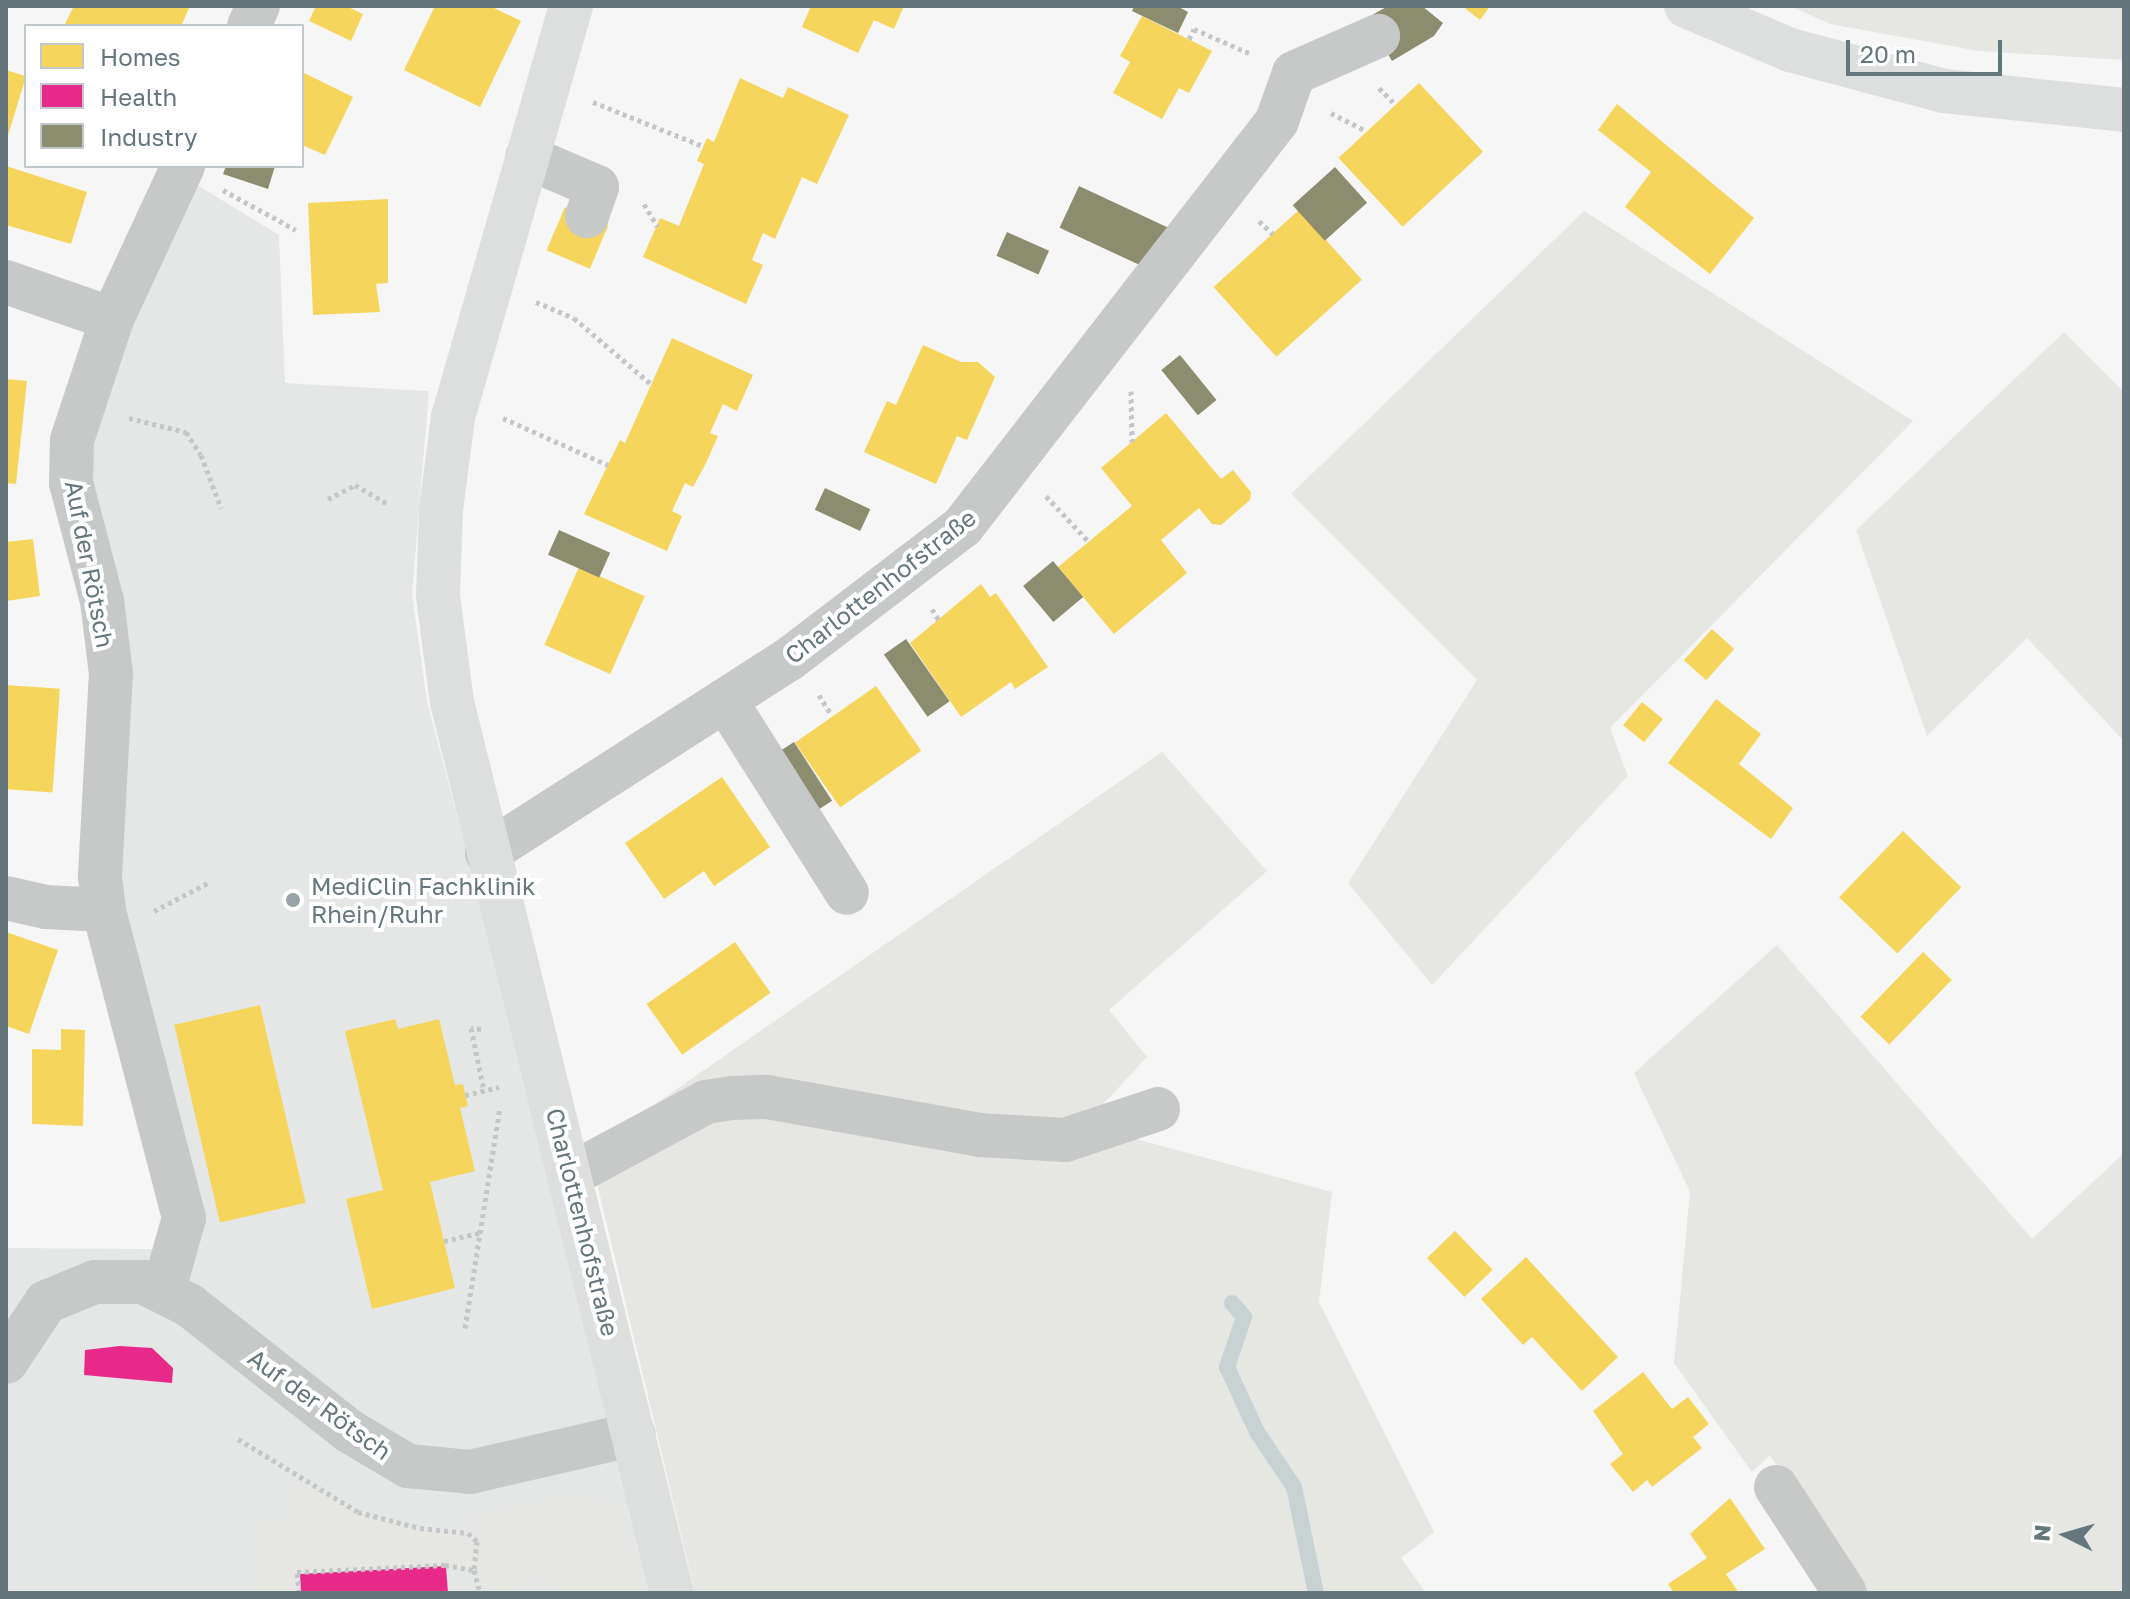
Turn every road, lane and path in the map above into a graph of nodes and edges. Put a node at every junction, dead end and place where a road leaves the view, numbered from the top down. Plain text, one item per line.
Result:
1 (571, 6) edge
2 (1686, 6) edge
3 (1378, 36) dead end
4 (1189, 39) dead end
5 (1294, 73) junction
6 (548, 83) junction
7 (2124, 110) edge
8 (703, 146) dead end
9 (527, 157) junction
10 (183, 168) edge
11 (185, 168) edge
12 (587, 216) dead end
13 (296, 230) dead end
14 (6, 282) edge
15 (491, 284) junction
16 (112, 319) junction
17 (651, 384) dead end
18 (458, 398) junction
19 (134, 421) dead end
20 (1016, 464) junction
21 (608, 465) dead end
22 (328, 499) dead end
23 (388, 504) dead end
24 (221, 508) dead end
25 (1089, 542) dead end
26 (725, 700) junction
27 (487, 853) junction
28 (210, 882) dead end
29 (847, 893) dead end
30 (6, 898) edge
31 (165, 902) dead end
32 (104, 910) junction
33 (485, 1042) dead end
34 (492, 1072) dead end
35 (504, 1086) dead end
36 (484, 1091) junction
37 (465, 1095) dead end
38 (1158, 1109) dead end
39 (572, 1174) junction
40 (480, 1233) junction
41 (444, 1241) dead end
42 (164, 1289) junction
43 (465, 1328) dead end
44 (6, 1362) edge
45 (634, 1434) junction
46 (238, 1439) dead end
47 (1776, 1487) dead end
48 (474, 1570) junction
49 (299, 1593) edge
50 (480, 1593) edge
51 (672, 1593) edge
52 (1845, 1593) edge

1 - 6 main road, Charlottenhofstraße
2 - 7 main road
3 - 5 street
4 - 5 path
5 - 20 street, Charlottenhofstraße
6 - 8 path
6 - 9 main road, Charlottenhofstraße
9 - 12 street
9 - 15 main road, Charlottenhofstraße
10 - 16 street, Auf der Rötsch
11 - 13 path
14 - 16 street
15 - 17 path
15 - 18 main road, Charlottenhofstraße
16 - 32 street, Auf der Rötsch
18 - 21 path
18 - 27 main road, Charlottenhofstraße
19 - 24 path
20 - 25 path
20 - 26 street, Charlottenhofstraße
22 - 23 path
26 - 27 street, Charlottenhofstraße
26 - 29 street
27 - 39 main road, Charlottenhofstraße
28 - 31 path
30 - 32 street
32 - 42 street, Auf der Rötsch
33 - 36 path
34 - 36 path
35 - 40 path
36 - 37 path
38 - 39 street
39 - 45 main road, Charlottenhofstraße
40 - 41 path
40 - 43 path
42 - 44 street, Auf der Rötsch
42 - 45 street, Auf der Rötsch
45 - 51 main road, Charlottenhofstraße
46 - 48 path
47 - 52 street
48 - 49 path
48 - 50 path

